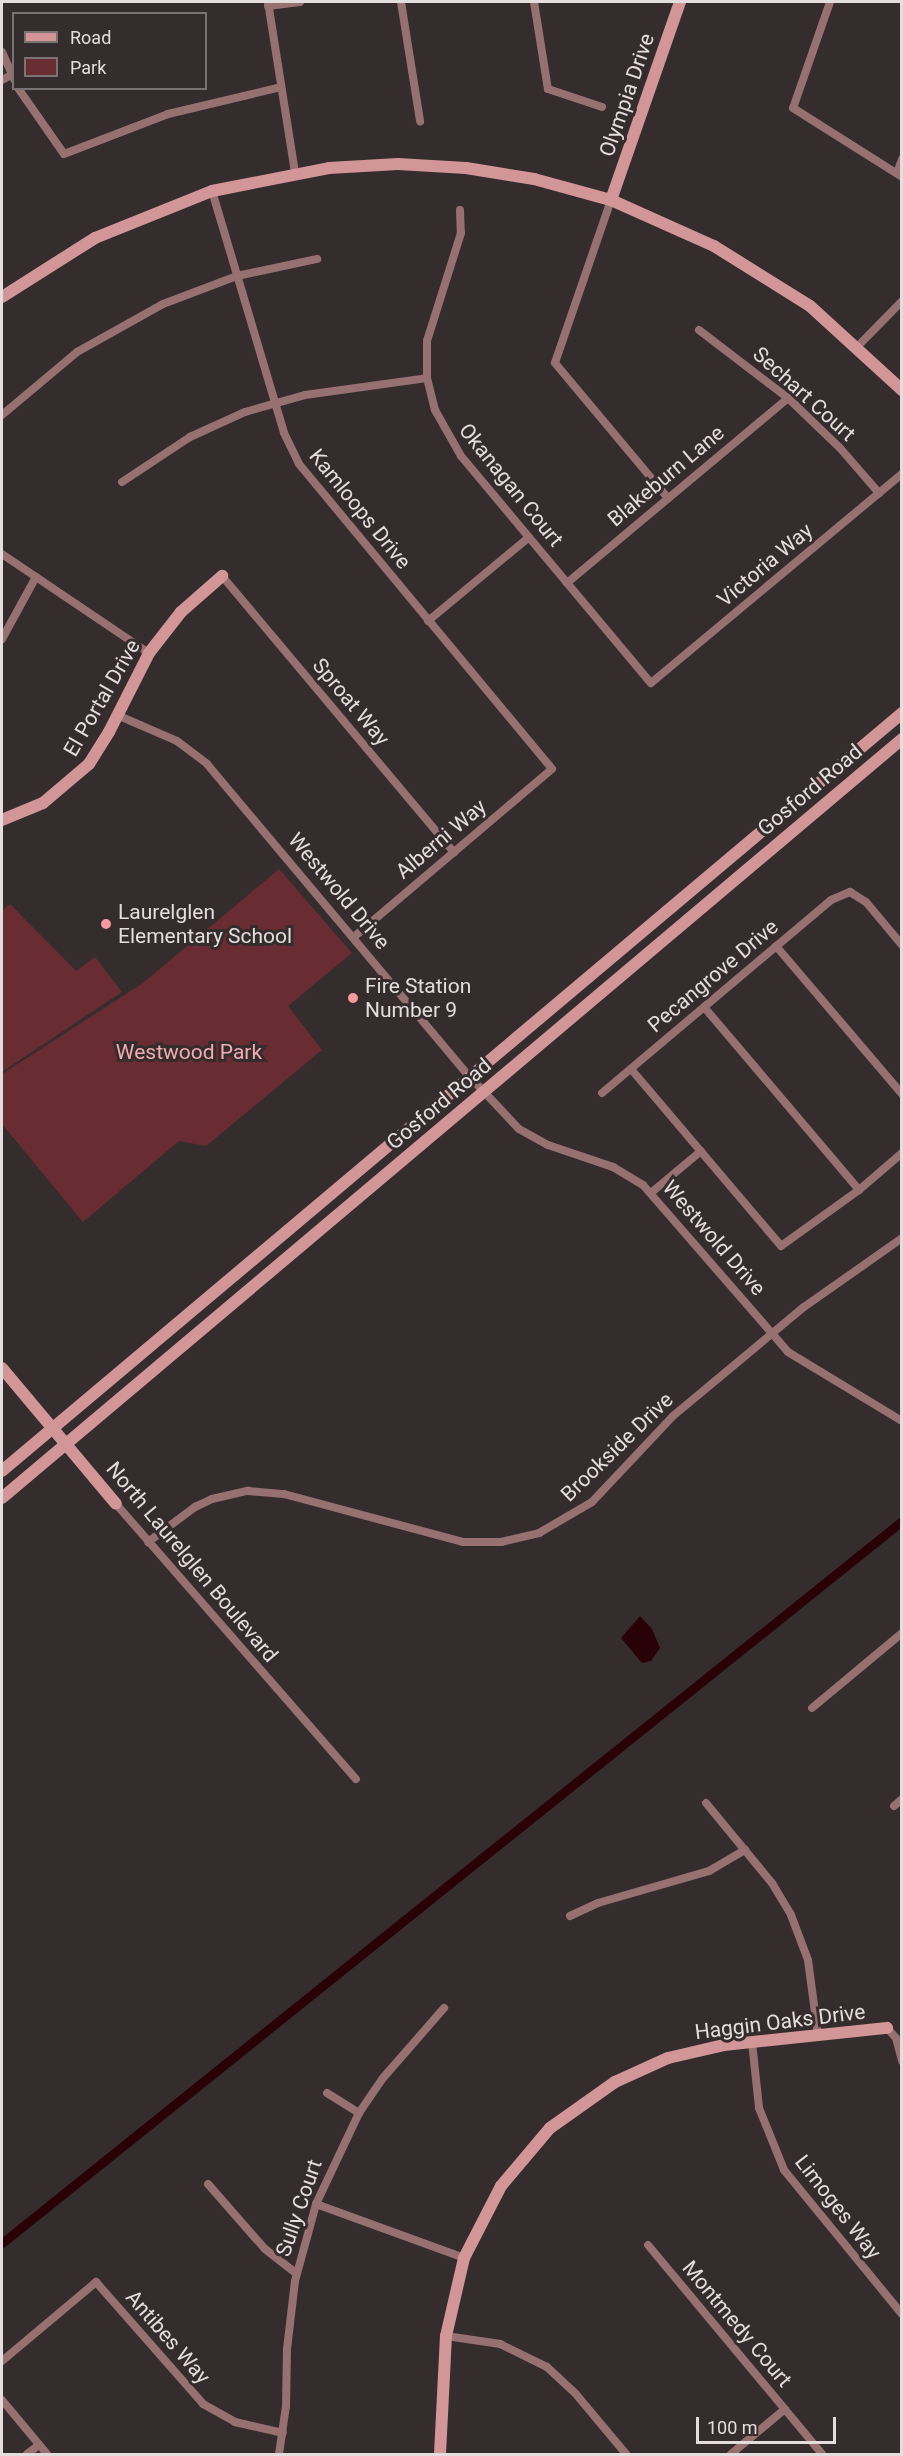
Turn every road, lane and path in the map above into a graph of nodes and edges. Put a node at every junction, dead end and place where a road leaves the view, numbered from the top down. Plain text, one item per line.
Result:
1 (300, 2) edge
2 (401, 2) edge
3 (534, 2) edge
4 (680, 2) edge
5 (830, 2) edge
6 (268, 4) edge
7 (2, 52) edge
8 (12, 77) edge
9 (2, 80) edge
10 (281, 87) junction
11 (19, 90) edge
12 (602, 107) dead end
13 (420, 121) dead end
14 (902, 159) edge
15 (295, 172) junction
16 (899, 175) edge
17 (212, 191) junction
18 (611, 200) junction
19 (460, 210) dead end
20 (317, 259) dead end
21 (237, 276) junction
22 (3, 294) edge
23 (902, 301) edge
24 (699, 330) dead end
25 (858, 346) junction
26 (427, 378) junction
27 (902, 390) edge
28 (788, 398) junction
29 (274, 403) junction
30 (2, 415) edge
31 (902, 474) edge
32 (122, 482) dead end
33 (879, 493) junction
34 (668, 498) junction
35 (529, 537) junction
36 (2, 554) edge
37 (222, 576) joint
38 (36, 577) junction
39 (567, 583) junction
40 (428, 621) junction
41 (2, 639) edge
42 (149, 653) junction
43 (651, 683) joint
44 (902, 713) edge
45 (117, 715) junction
46 (902, 739) edge
47 (552, 769) joint
48 (2, 820) edge
49 (454, 852) junction
50 (354, 937) junction
51 (902, 945) edge
52 (776, 946) junction
53 (704, 1007) junction
54 (631, 1069) junction
55 (470, 1077) junction
56 (484, 1092) junction
57 (602, 1093) dead end
58 (902, 1095) edge
59 (701, 1151) junction
60 (902, 1153) edge
61 (859, 1190) junction
62 (652, 1192) junction
63 (902, 1238) edge
64 (772, 1333) junction
65 (2, 1368) edge
66 (902, 1421) edge
67 (52, 1428) junction
68 (66, 1444) junction
69 (2, 1471) edge
70 (2, 1498) edge
71 (116, 1504) joint
72 (148, 1542) junction
73 (902, 1633) edge
74 (812, 1708) dead end
75 (356, 1779) dead end
76 (902, 1799) edge
77 (706, 1803) dead end
78 (894, 1806) dead end
79 (745, 1850) junction
80 (570, 1917) dead end
81 (444, 2008) dead end
82 (887, 2028) joint
83 (818, 2035) junction
84 (752, 2042) junction
85 (902, 2061) edge
86 (327, 2093) dead end
87 (359, 2114) junction
88 (208, 2184) dead end
89 (316, 2204) junction
90 (648, 2245) dead end
91 (464, 2258) junction
92 (296, 2273) junction
93 (902, 2314) edge
94 (446, 2336) junction
95 (2, 2361) edge
96 (2, 2400) edge
97 (785, 2409) junction
98 (283, 2433) junction
99 (39, 2445) junction
100 (27, 2454) edge
101 (47, 2454) edge
102 (279, 2454) edge
103 (440, 2454) edge
104 (627, 2454) edge
105 (731, 2454) edge
106 (822, 2454) edge

1 - 6 street
2 - 13 street
3 - 12 street
4 - 18 street, Olympia Drive
5 - 16 street
6 - 10 street
7 - 8 street
8 - 9 street
10 - 11 street
10 - 15 street
14 - 16 street
15 - 17 street
15 - 18 street
17 - 21 street, Kamloops Drive
17 - 22 street
18 - 25 street
18 - 34 street
19 - 26 street, Okanagan Court
20 - 21 street
21 - 29 street, Kamloops Drive
21 - 30 street
23 - 25 street
24 - 28 street, Sechart Court
25 - 27 street
26 - 29 street
26 - 35 street, Okanagan Court
28 - 33 street, Sechart Court
28 - 34 street, Blakeburn Lane
29 - 32 street
29 - 40 street, Kamloops Drive
31 - 33 street, Victoria Way
33 - 43 street, Victoria Way
34 - 39 street, Blakeburn Lane
35 - 39 street, Okanagan Court
35 - 40 street
36 - 38 street
37 - 42 street, El Portal Drive
37 - 49 street, Sproat Way
38 - 41 street
38 - 42 street
39 - 43 street, Okanagan Court
40 - 47 street, Kamloops Drive
42 - 45 street, El Portal Drive
44 - 55 street, Gosford Road
45 - 48 street, El Portal Drive
45 - 50 street, Westwold Drive
46 - 56 street, Gosford Road
47 - 49 street, Alberni Way
49 - 50 street, Alberni Way
50 - 55 street, Westwold Drive
51 - 52 street, Pecangrove Drive
52 - 53 street, Pecangrove Drive
52 - 58 street
53 - 54 street, Pecangrove Drive
53 - 61 street
54 - 57 street, Pecangrove Drive
54 - 59 street
55 - 56 street, Westwold Drive
55 - 67 street, Gosford Road
56 - 62 street, Westwold Drive
56 - 68 street, Gosford Road
59 - 61 street
59 - 62 street
60 - 61 street
62 - 64 street, Westwold Drive
63 - 64 street, Brookside Drive
64 - 66 street, Westwold Drive
64 - 72 street, Brookside Drive
65 - 67 street, North Laurelglen Boulevard
67 - 68 street, North Laurelglen Boulevard
67 - 69 street, Gosford Road
68 - 70 street, Gosford Road
68 - 71 street, North Laurelglen Boulevard
71 - 72 street, North Laurelglen Boulevard
72 - 75 street, North Laurelglen Boulevard
73 - 74 street
76 - 78 street
77 - 79 street
79 - 80 street
79 - 83 street
81 - 87 street, Sully Court
82 - 83 street, Haggin Oaks Drive
82 - 85 street
83 - 84 street, Haggin Oaks Drive
84 - 91 street, Haggin Oaks Drive
84 - 93 street, Limoges Way
86 - 87 street
87 - 89 street, Sully Court
88 - 92 street
89 - 91 street
89 - 92 street, Sully Court
90 - 97 street, Montmedy Court
91 - 94 street, Haggin Oaks Drive
92 - 98 street, Sully Court
94 - 103 street, Haggin Oaks Drive
94 - 104 street
95 - 98 street, Antibes Way
96 - 99 street
97 - 105 street
97 - 106 street, Montmedy Court
98 - 102 street, Sully Court
99 - 100 street
99 - 101 street

